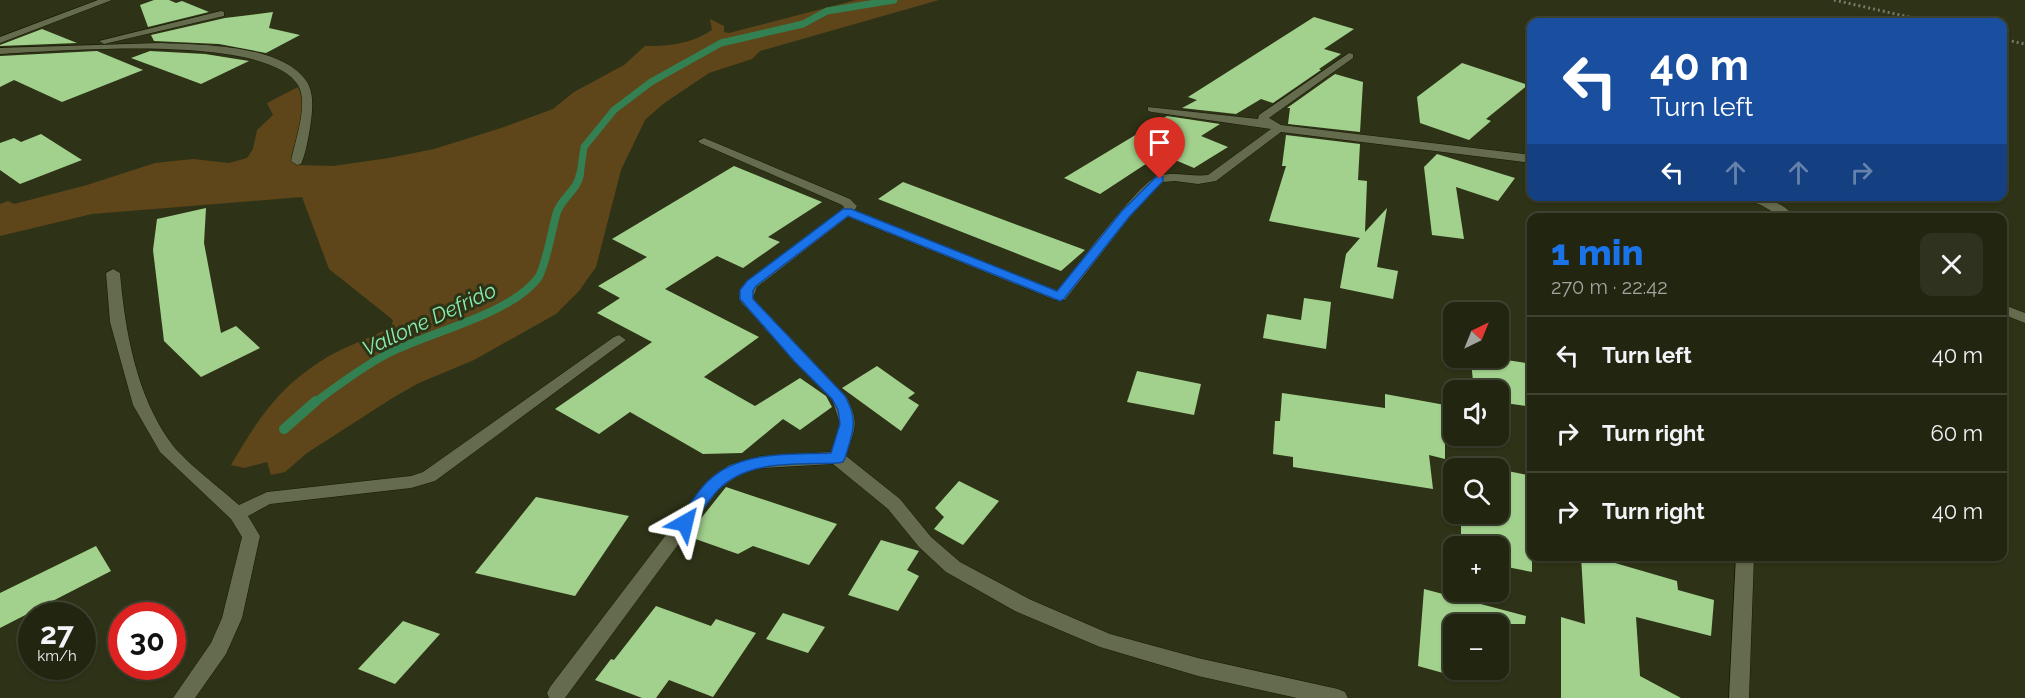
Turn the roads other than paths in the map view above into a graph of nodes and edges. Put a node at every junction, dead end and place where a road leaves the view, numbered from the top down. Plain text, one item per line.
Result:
1 (107, 0) edge
2 (221, 14) dead end
3 (0, 40) edge
4 (73, 48) junction
5 (0, 51) edge
6 (1349, 56) dead end
7 (1152, 109) dead end
8 (1273, 126) junction
9 (704, 141) dead end
10 (1527, 158) edge
11 (297, 161) dead end
12 (1764, 201) edge
13 (847, 212) junction
14 (1783, 213) edge
15 (113, 273) dead end
16 (2007, 310) edge
17 (2025, 318) edge
18 (619, 340) dead end
19 (837, 458) junction
20 (237, 514) junction
21 (1745, 561) edge
22 (557, 693) dead end
23 (183, 698) edge
24 (1338, 698) edge
25 (1739, 698) edge

1 - 3 street
2 - 4 street
4 - 5 street
4 - 11 street
6 - 8 street
7 - 8 street
8 - 10 street
8 - 13 street
9 - 13 street
12 - 14 street
13 - 19 street
15 - 20 street
16 - 17 street
18 - 20 street
19 - 22 street
19 - 24 street
20 - 23 street
21 - 25 street

